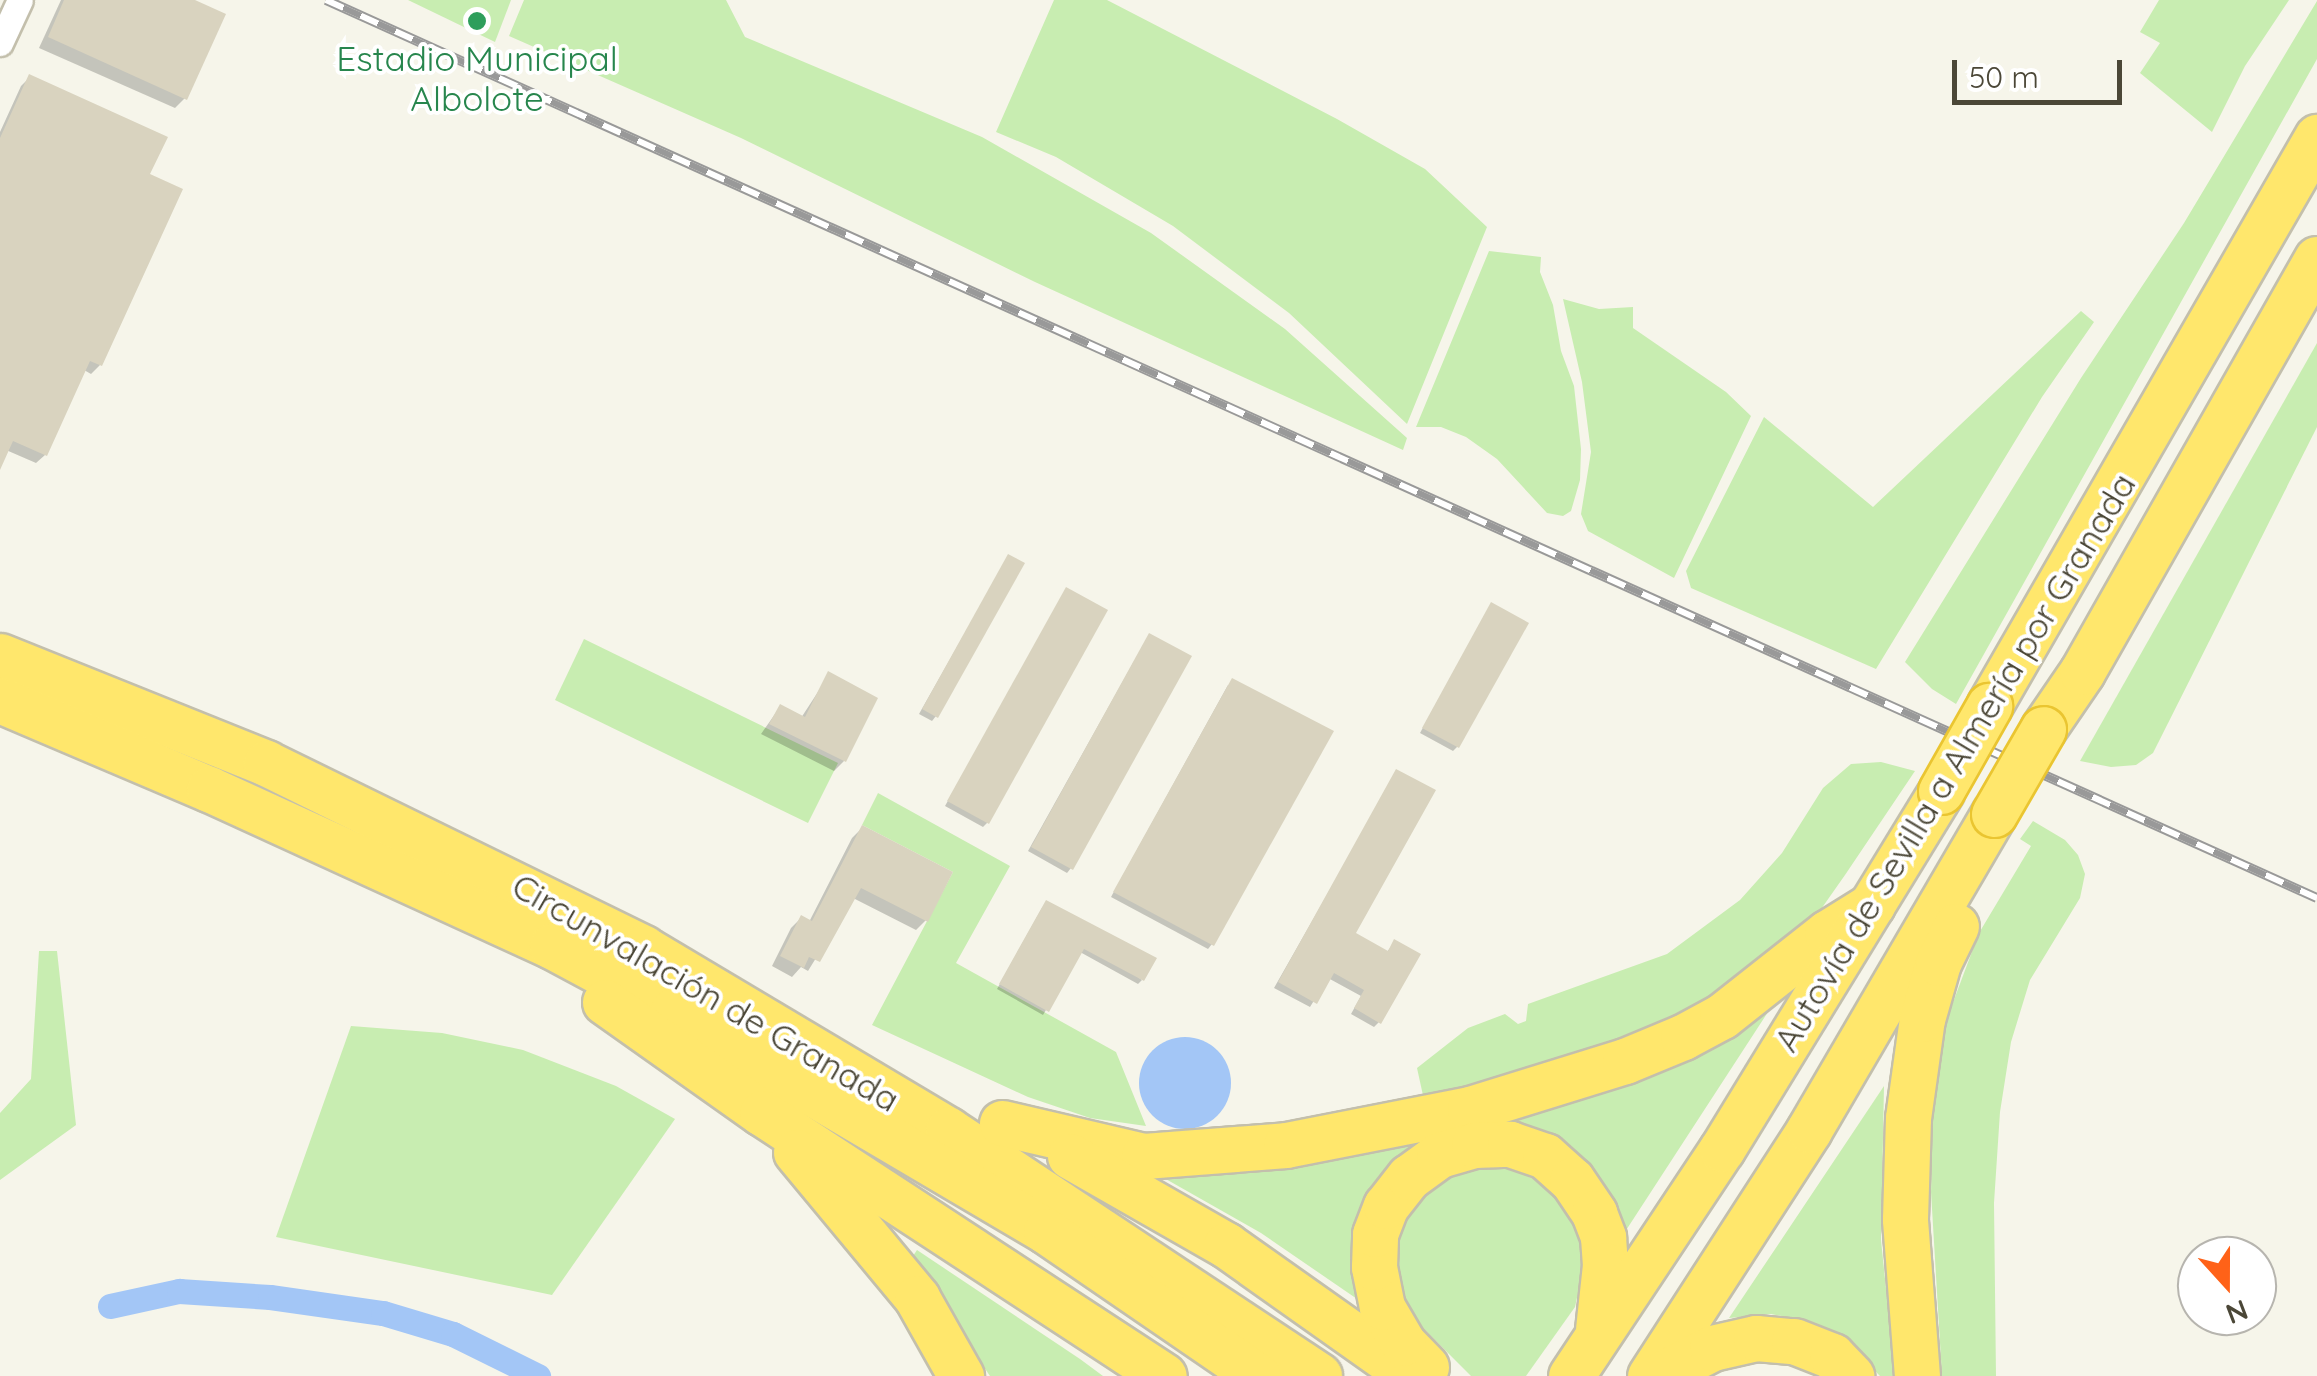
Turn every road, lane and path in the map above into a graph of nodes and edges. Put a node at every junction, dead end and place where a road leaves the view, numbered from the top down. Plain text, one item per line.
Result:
1 (20, 0) edge
2 (0, 44) edge
3 (2317, 137) edge
4 (2317, 259) edge
5 (4, 667) edge
6 (2003, 818) junction
7 (1872, 905) junction
8 (510, 927) junction
9 (750, 1013) junction
10 (762, 1113) junction
11 (1002, 1123) junction
12 (1582, 1360) edge
13 (962, 1376) edge
14 (1164, 1376) edge
15 (1258, 1376) edge
16 (1318, 1376) edge
17 (1411, 1376) edge
18 (1434, 1376) edge
19 (1650, 1376) edge
20 (1658, 1376) edge
21 (1851, 1376) edge
22 (1917, 1376) edge

1 - 2 street
3 - 7 highway, Autovía de Sevilla a Almería por Granada, bridge
4 - 6 highway, Autovía de Sevilla a Almería por Granada, bridge
5 - 8 highway, Circunvalación de Granada
5 - 9 highway, Circunvalación de Granada
6 - 19 highway, Autovía de Sevilla a Almería por Granada
6 - 22 highway
7 - 11 highway
7 - 12 highway, Autovía de Sevilla a Almería por Granada
8 - 10 highway
8 - 15 highway, Circunvalación de Granada
9 - 11 highway
9 - 16 highway, Circunvalación de Granada
10 - 13 highway
10 - 14 highway
11 - 17 highway
12 - 18 highway
20 - 21 highway

